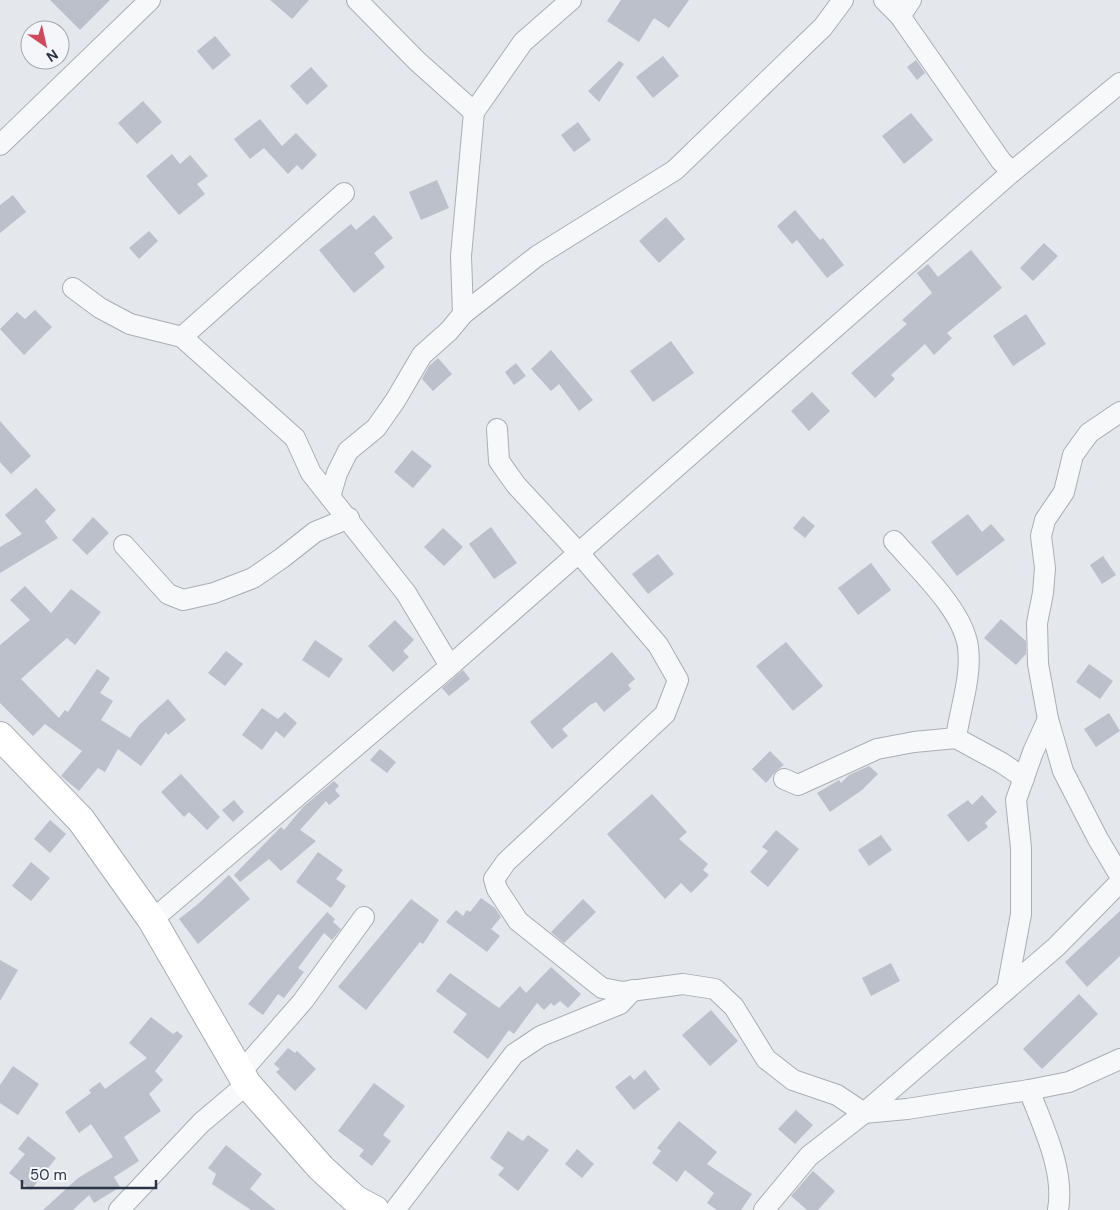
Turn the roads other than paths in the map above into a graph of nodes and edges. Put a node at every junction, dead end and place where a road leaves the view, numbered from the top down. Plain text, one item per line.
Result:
1 (150, 0) edge
2 (357, 0) edge
3 (571, 0) edge
4 (843, 0) edge
5 (884, 0) edge
6 (906, 8) edge
7 (1120, 83) edge
8 (474, 112) junction
9 (0, 145) edge
10 (1012, 172) junction
11 (344, 193) dead end
12 (73, 288) dead end
13 (463, 314) junction
14 (182, 337) junction
15 (1120, 412) edge
16 (497, 429) dead end
17 (330, 497) junction
18 (349, 518) junction
19 (894, 541) dead end
20 (124, 545) dead end
21 (578, 552) junction
22 (450, 666) junction
23 (1048, 719) junction
24 (956, 738) junction
25 (1, 739) edge
26 (1024, 778) junction
27 (784, 779) dead end
28 (1120, 876) edge
29 (1120, 882) edge
30 (364, 917) dead end
31 (152, 920) junction
32 (633, 990) junction
33 (1007, 990) junction
34 (1120, 1059) edge
35 (244, 1078) junction
36 (1029, 1090) junction
37 (864, 1113) junction
38 (119, 1210) edge
39 (375, 1210) edge
40 (394, 1210) edge
41 (764, 1210) edge
42 (1058, 1210) edge

1 - 9 street
2 - 8 street
3 - 8 street
4 - 13 street
5 - 6 street
6 - 10 street
7 - 10 street
8 - 13 street
10 - 21 street
11 - 14 street
12 - 14 street
13 - 17 street
14 - 17 street
15 - 23 street
16 - 21 street
17 - 18 street
18 - 20 street
18 - 22 street
19 - 24 street
21 - 22 street
21 - 32 street
22 - 31 street
23 - 26 street
23 - 28 street
24 - 26 street
24 - 27 street
25 - 31 main road
26 - 33 street
29 - 33 street
30 - 35 street
31 - 35 main road
32 - 37 street
32 - 40 street
33 - 37 street
34 - 36 street
35 - 38 street
35 - 39 main road
36 - 37 street
36 - 42 street
37 - 41 street

